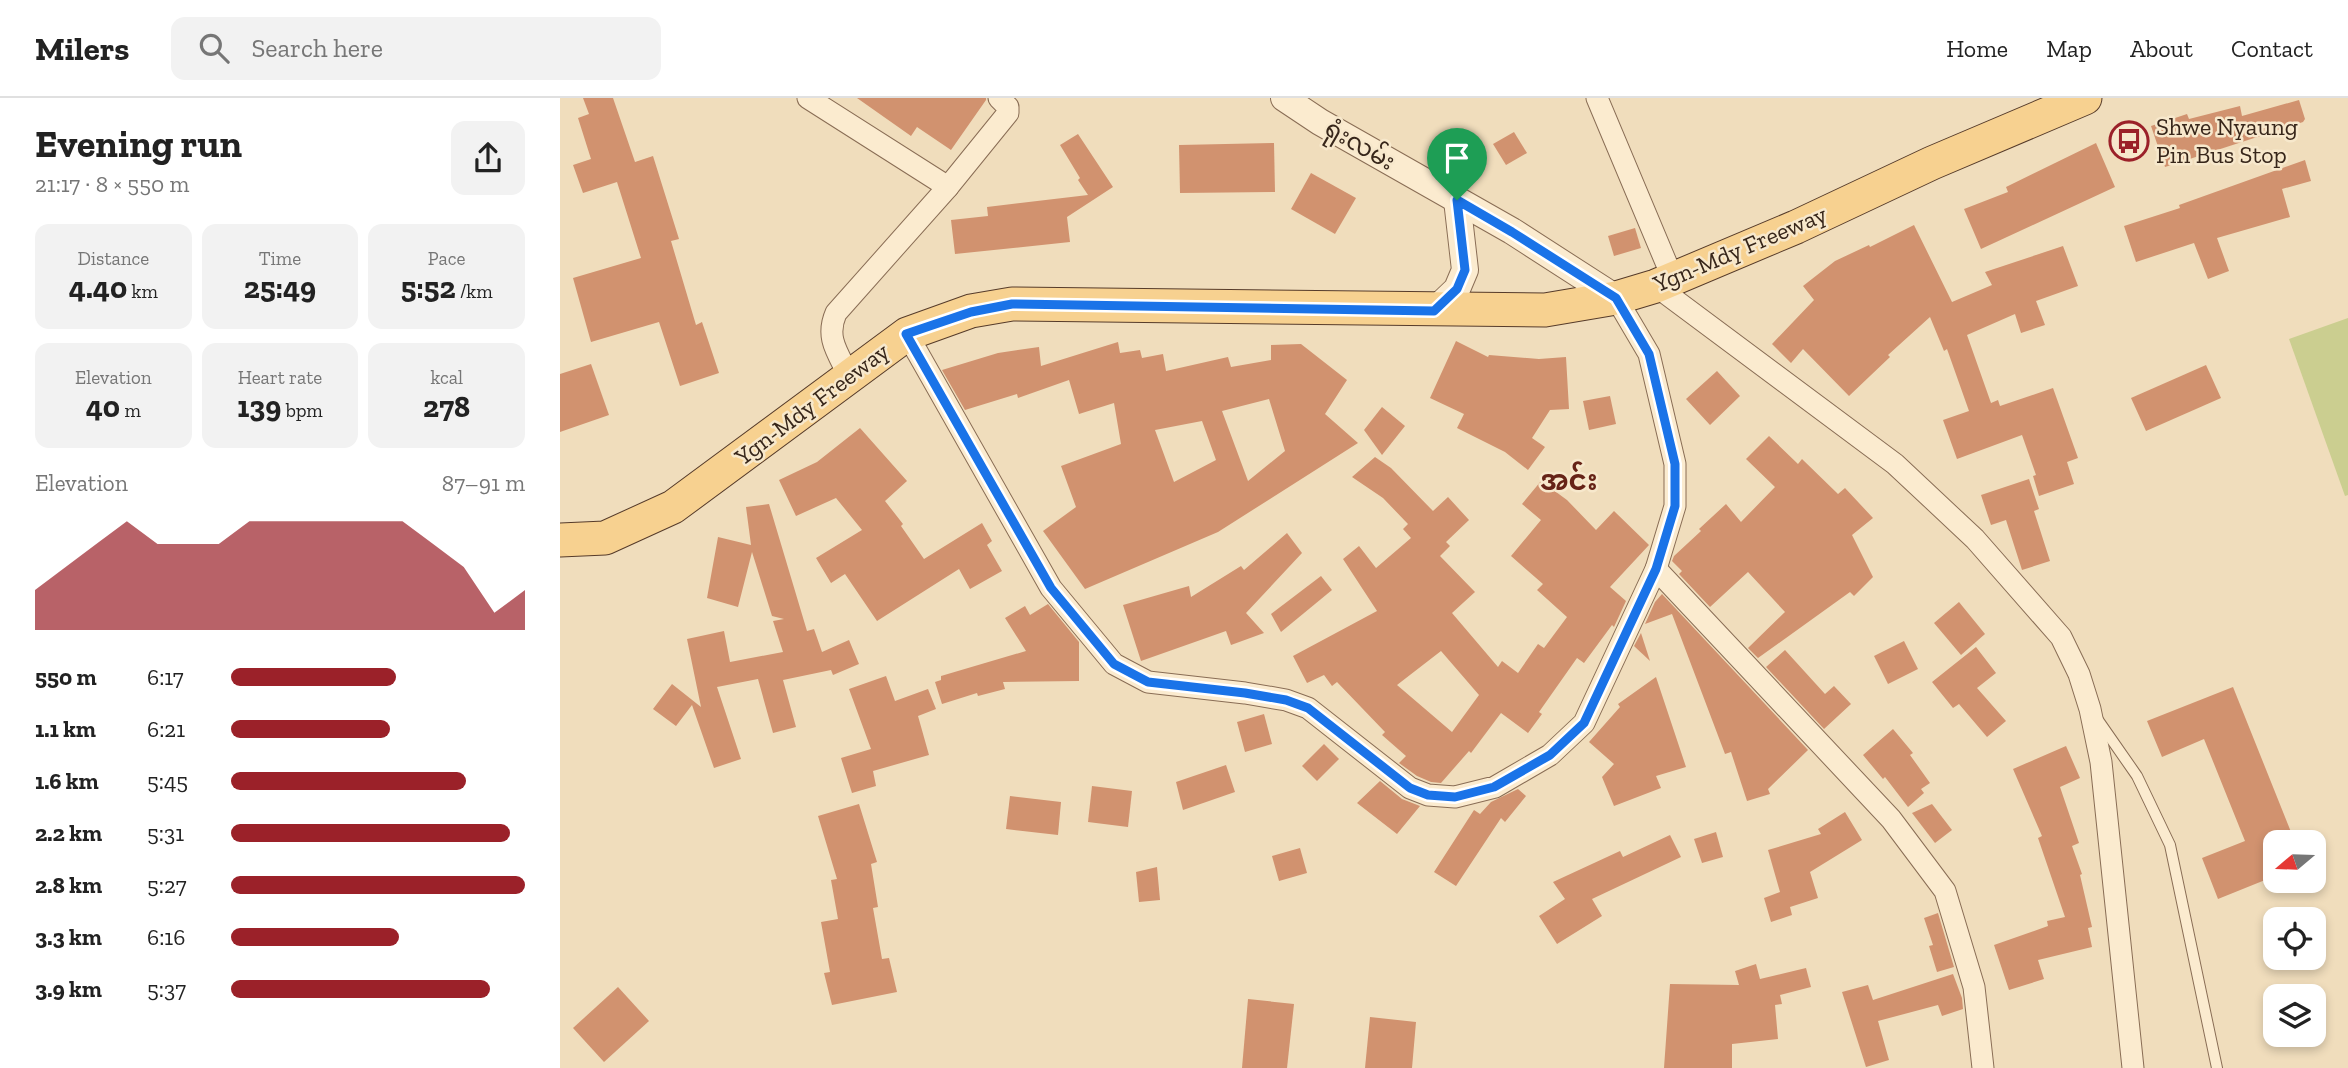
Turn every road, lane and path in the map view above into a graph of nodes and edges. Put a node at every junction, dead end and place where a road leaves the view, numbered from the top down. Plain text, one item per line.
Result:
1 (808, 98) edge
2 (999, 98) edge
3 (1284, 98) edge
4 (1597, 98) edge
5 (2085, 98) edge
6 (948, 187) junction
7 (1457, 200) junction
8 (1665, 283) junction
9 (1616, 298) junction
10 (1434, 311) junction
11 (906, 334) junction
12 (849, 376) junction
13 (560, 540) edge
14 (1656, 569) junction
15 (2090, 709) junction
16 (1983, 1068) edge
17 (2133, 1068) edge
18 (2217, 1068) edge

1 - 6 street
2 - 6 street
3 - 7 street, ရုံးလမ်း
4 - 8 street
5 - 8 main road, Ygn-Mdy Freeway
6 - 12 street
7 - 9 street, ရုံးလမ်း
7 - 10 street
8 - 9 main road, Ygn-Mdy Freeway
8 - 15 street
9 - 10 main road, Ygn-Mdy Freeway
9 - 14 street
10 - 11 main road, Ygn-Mdy Freeway
11 - 12 main road, Ygn-Mdy Freeway
11 - 14 street
12 - 13 main road, Ygn-Mdy Freeway
14 - 16 street
15 - 17 street
15 - 18 lane

